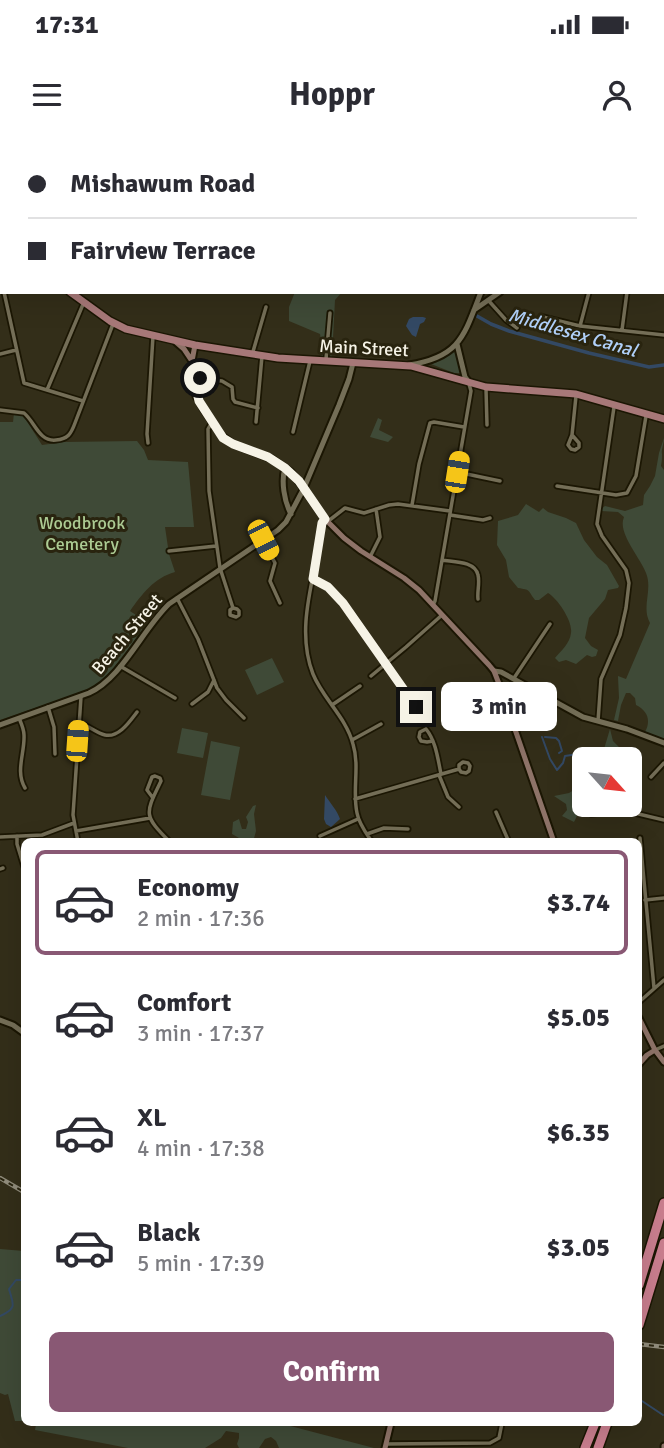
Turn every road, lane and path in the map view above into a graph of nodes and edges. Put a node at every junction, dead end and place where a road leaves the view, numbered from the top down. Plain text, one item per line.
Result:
1 (4, 294) edge
2 (73, 294) edge
3 (480, 294) edge
4 (497, 294) edge
5 (588, 294) edge
6 (626, 294) edge
7 (488, 300) junction
8 (84, 302) junction
9 (266, 307) dead end
10 (474, 310) junction
11 (330, 313) dead end
12 (543, 317) dead end
13 (114, 323) junction
14 (580, 326) junction
15 (517, 328) dead end
16 (622, 330) junction
17 (664, 335) edge
18 (153, 336) junction
19 (171, 340) junction
20 (193, 344) junction
21 (457, 344) junction
22 (16, 350) junction
23 (0, 354) edge
24 (188, 354) junction
25 (252, 355) junction
26 (262, 356) junction
27 (192, 360) junction
28 (310, 360) junction
29 (326, 361) junction
30 (353, 363) junction
31 (406, 365) junction
32 (194, 378) junction
33 (469, 383) junction
34 (486, 387) junction
35 (47, 390) junction
36 (576, 394) junction
37 (84, 401) junction
38 (615, 405) junction
39 (258, 408) junction
40 (0, 410) edge
41 (646, 414) junction
42 (664, 419) edge
43 (212, 422) junction
44 (257, 422) dead end
45 (486, 425) dead end
46 (464, 427) junction
47 (293, 432) dead end
48 (572, 435) dead end
49 (148, 443) dead end
50 (285, 468) junction
51 (457, 472) junction
52 (500, 481) dead end
53 (556, 486) dead end
54 (304, 488) junction
55 (601, 492) junction
56 (412, 505) junction
57 (376, 509) junction
58 (450, 513) junction
59 (291, 514) junction
60 (490, 519) dead end
61 (326, 520) junction
62 (263, 540) junction
63 (216, 546) junction
64 (169, 551) dead end
65 (370, 557) junction
66 (442, 560) junction
67 (220, 568) junction
68 (313, 579) junction
69 (177, 597) junction
70 (478, 599) dead end
71 (280, 603) dead end
72 (433, 605) junction
73 (233, 608) dead end
74 (442, 615) junction
75 (550, 624) dead end
76 (387, 663) junction
77 (120, 666) junction
78 (494, 671) junction
79 (371, 676) dead end
80 (514, 678) junction
81 (214, 680) junction
82 (360, 686) dead end
83 (81, 696) junction
84 (174, 698) dead end
85 (192, 704) dead end
86 (332, 705) junction
87 (416, 707) dead end
88 (48, 708) junction
89 (137, 712) dead end
90 (19, 718) junction
91 (244, 718) dead end
92 (598, 721) junction
93 (78, 723) junction
94 (381, 724) dead end
95 (0, 725) edge
96 (352, 740) junction
97 (433, 741) dead end
98 (664, 743) edge
99 (55, 754) dead end
100 (664, 762) edge
101 (459, 769) dead end
102 (440, 775) junction
103 (652, 777) dead end
104 (24, 788) dead end
105 (153, 798) junction
106 (355, 799) junction
107 (459, 807) dead end
108 (496, 812) dead end
109 (642, 815) edge
110 (150, 818) junction
111 (358, 819) junction
112 (664, 820) edge
113 (74, 823) junction
114 (408, 829) dead end
115 (76, 831) junction
116 (367, 834) junction
117 (0, 836) edge
118 (17, 836) junction
119 (320, 836) dead end
120 (77, 838) edge
121 (166, 838) edge
122 (370, 838) edge
123 (507, 838) edge
124 (553, 838) edge
125 (21, 856) edge
126 (642, 863) edge
127 (664, 898) edge
128 (645, 900) junction
129 (664, 980) edge
130 (654, 988) junction
131 (642, 999) edge
132 (0, 1020) edge
133 (642, 1024) edge
134 (21, 1030) edge
135 (664, 1045) edge
136 (655, 1050) junction
137 (642, 1061) edge
138 (664, 1062) edge
139 (664, 1203) edge
140 (664, 1243) edge
141 (642, 1274) edge
142 (642, 1315) edge
143 (390, 1426) edge
144 (501, 1426) edge
145 (594, 1426) edge
146 (606, 1426) edge
147 (385, 1446) edge
148 (585, 1448) edge
149 (598, 1448) edge

1 - 22 street
2 - 8 main road, Main Street
3 - 7 street
3 - 10 street
4 - 7 street
5 - 14 street
6 - 16 street
7 - 10 street
7 - 15 street
8 - 13 main road, Main Street
8 - 35 street
9 - 25 street
10 - 21 street
11 - 29 street
12 - 14 street
13 - 18 main road, Main Street
13 - 37 street
14 - 16 street
16 - 17 street
18 - 19 main road, Main Street
18 - 49 street
19 - 20 main road, Main Street
19 - 24 main road
20 - 24 main road
20 - 25 main road, Main Street
20 - 27 main road
21 - 31 street
21 - 33 street
22 - 23 street
22 - 35 street
24 - 27 main road
25 - 26 main road, Main Street
26 - 28 main road, Main Street
26 - 39 street
27 - 32 main road
28 - 29 main road, Main Street
28 - 47 street
29 - 30 main road, Main Street
30 - 31 main road, Main Street
30 - 54 street, Beach Street
31 - 33 main road, Main Street
32 - 39 street
32 - 43 main road
33 - 34 main road, Main Street
33 - 46 street
34 - 36 main road, Main Street
34 - 45 street
35 - 37 street
36 - 38 main road, Main Street
36 - 48 street
37 - 40 street
38 - 41 main road, Main Street
38 - 55 street
39 - 44 street
41 - 42 main road, Main Street
41 - 55 street
43 - 50 main road
43 - 63 street
46 - 51 street
46 - 56 street
50 - 54 main road
50 - 59 street
51 - 52 street
51 - 58 street
53 - 55 street
54 - 59 street, Beach Street
54 - 61 main road
55 - 92 street
56 - 57 street
56 - 58 street
57 - 61 street
57 - 65 street
58 - 60 street
58 - 66 street
59 - 62 street, Beach Street
61 - 65 main road
61 - 68 street
62 - 67 street, Beach Street
62 - 71 street
63 - 64 street
63 - 67 street
65 - 72 main road
66 - 70 street
66 - 72 street
67 - 69 street, Beach Street
67 - 73 street
68 - 76 street
68 - 86 street
69 - 77 street, Beach Street
69 - 81 street
72 - 74 main road
74 - 76 street
74 - 78 main road
75 - 80 street
76 - 79 street
76 - 87 street
77 - 83 street, Beach Street
77 - 84 street
78 - 80 street
78 - 124 main road
80 - 92 street
81 - 85 street
81 - 91 street
82 - 86 street
83 - 88 street, Beach Street
83 - 93 street
86 - 96 street
88 - 90 street, Beach Street
88 - 99 street
89 - 93 street
90 - 95 street, Beach Street
90 - 104 street
92 - 98 street
93 - 113 street
94 - 96 street
96 - 106 street
97 - 102 street
100 - 103 street
101 - 102 street
102 - 106 street
102 - 107 street
105 - 105 street
105 - 110 street
106 - 111 street
108 - 123 street
109 - 112 street
110 - 115 street
110 - 121 street
111 - 116 street
111 - 119 street
113 - 115 street
113 - 118 street
114 - 116 street
115 - 120 street
116 - 122 street
117 - 118 street
118 - 125 street
126 - 128 street
127 - 128 street
128 - 130 street
129 - 130 street
130 - 131 street
132 - 134 street
133 - 136 main road
135 - 136 street
136 - 137 main road
136 - 138 main road
139 - 141 highway
140 - 142 highway
143 - 147 main road
144 - 147 street
145 - 148 highway
146 - 149 highway

